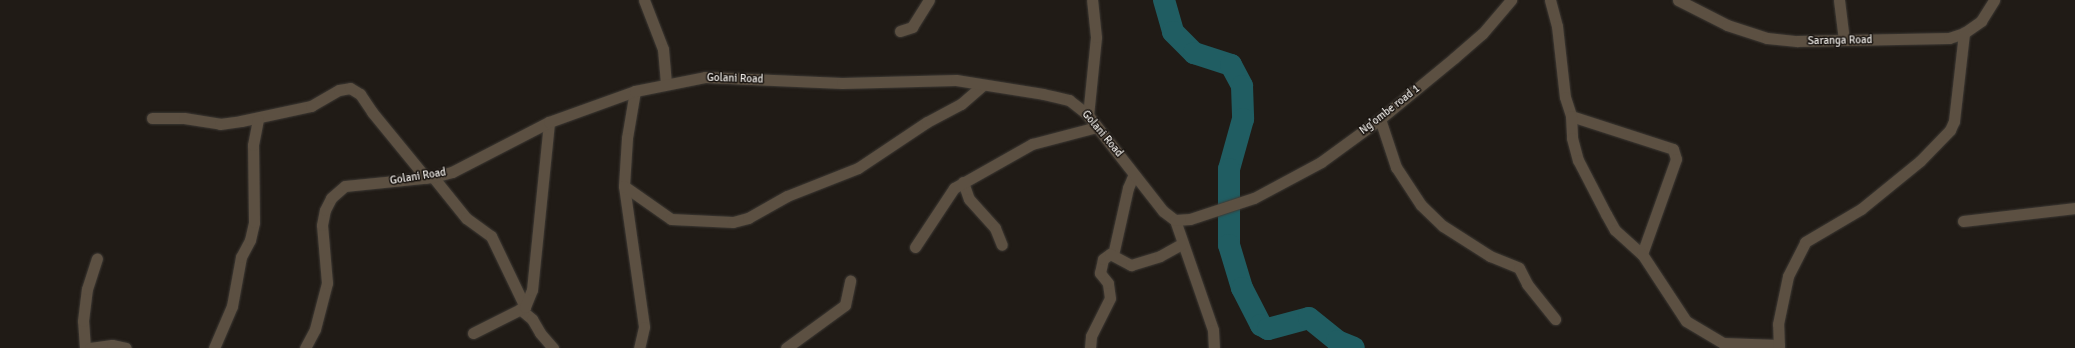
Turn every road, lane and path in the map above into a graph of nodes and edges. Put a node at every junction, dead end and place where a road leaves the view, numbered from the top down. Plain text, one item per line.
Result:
1 (644, 0) edge
2 (929, 0) edge
3 (1092, 0) edge
4 (1511, 0) edge
5 (1550, 0) edge
6 (1678, 0) edge
7 (1839, 0) edge
8 (1994, 0) edge
9 (900, 31) dead end
10 (1964, 33) junction
11 (1844, 40) junction
12 (666, 84) junction
13 (983, 85) junction
14 (634, 91) junction
15 (1088, 116) junction
16 (1571, 116) junction
17 (152, 118) dead end
18 (258, 119) junction
19 (1380, 119) junction
20 (549, 122) junction
21 (1097, 127) junction
22 (1134, 174) junction
23 (429, 177) junction
24 (963, 182) junction
25 (624, 186) junction
26 (2075, 208) edge
27 (1175, 220) junction
28 (1963, 221) dead end
29 (1183, 243) junction
30 (1002, 245) dead end
31 (915, 247) dead end
32 (1642, 254) junction
33 (1113, 255) junction
34 (97, 259) dead end
35 (850, 281) dead end
36 (522, 308) junction
37 (1555, 319) dead end
38 (473, 333) dead end
39 (1779, 346) edge
40 (85, 348) edge
41 (90, 348) edge
42 (126, 348) edge
43 (214, 348) edge
44 (305, 348) edge
45 (553, 348) edge
46 (639, 348) edge
47 (786, 348) edge
48 (1090, 348) edge
49 (1214, 348) edge

1 - 12 street
2 - 9 street
3 - 15 street
4 - 19 street, Ng’ombe road 1
5 - 16 street
6 - 11 street, Saranga Road
7 - 11 street
8 - 10 street, Saranga Road
10 - 11 street, Saranga Road
10 - 39 street
12 - 13 street, Golani Road
12 - 14 street, Golani Road
13 - 15 street, Golani Road
13 - 25 street
14 - 20 street, Golani Road
14 - 25 street
15 - 21 street, Golani Road
16 - 32 street
16 - 32 street
17 - 18 street
18 - 23 street
18 - 43 street
19 - 27 street, Ng’ombe road 1
19 - 37 street
20 - 23 street, Golani Road
20 - 36 street
21 - 22 street, Golani Road
21 - 24 street
22 - 27 street, Golani Road
22 - 33 street
23 - 36 street
23 - 44 street, Golani Road
24 - 30 street
24 - 31 street
25 - 46 street
26 - 28 street
27 - 29 street
29 - 33 street
29 - 49 street
32 - 39 street
33 - 48 street
34 - 40 street
35 - 47 street
36 - 38 street
36 - 45 street
41 - 42 street

